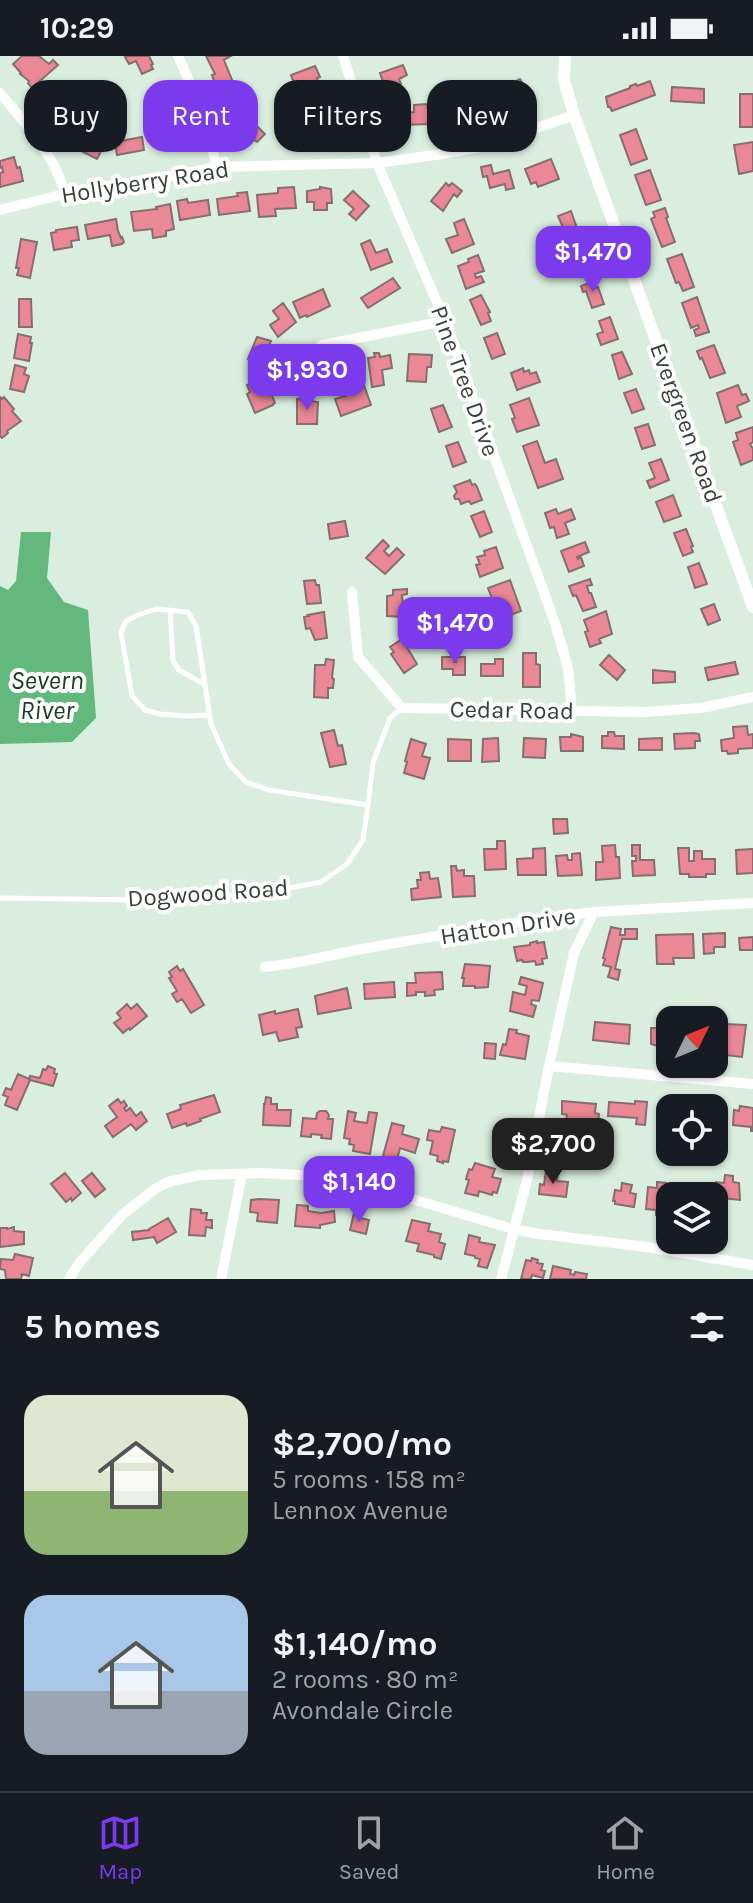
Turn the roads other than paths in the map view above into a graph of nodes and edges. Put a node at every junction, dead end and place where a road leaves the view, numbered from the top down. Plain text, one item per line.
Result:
1 (178, 56) edge
2 (343, 56) edge
3 (565, 56) edge
4 (0, 93) edge
5 (574, 115) junction
6 (377, 163) junction
7 (217, 167) junction
8 (65, 194) junction
9 (0, 210) edge
10 (445, 321) junction
11 (303, 363) dead end
12 (352, 592) dead end
13 (753, 607) edge
14 (170, 610) junction
15 (205, 684) junction
16 (753, 697) edge
17 (402, 708) junction
18 (572, 711) junction
19 (209, 715) junction
20 (368, 805) junction
21 (0, 898) edge
22 (753, 903) edge
23 (594, 912) junction
24 (265, 967) dead end
25 (549, 1066) junction
26 (753, 1084) edge
27 (242, 1174) junction
28 (513, 1229) junction
29 (753, 1265) edge
30 (69, 1279) edge
31 (221, 1279) edge
32 (501, 1279) edge

1 - 7 street
2 - 6 street, Pine Tree Drive
3 - 5 street, Evergreen Road
4 - 8 street
5 - 6 street, Hollyberry Road
5 - 13 street, Evergreen Road
6 - 7 street, Hollyberry Road
6 - 10 street, Pine Tree Drive
7 - 8 street, Hollyberry Road
8 - 9 street, Hollyberry Road
10 - 11 street
10 - 18 street, Pine Tree Drive
12 - 17 street
14 - 15 lane
14 - 15 lane
14 - 19 lane
15 - 19 lane
16 - 18 street, Cedar Road
17 - 18 street, Cedar Road
17 - 20 lane, Dogwood Road
19 - 20 lane
20 - 21 lane, Dogwood Road
22 - 23 street, Hatton Drive
23 - 24 street, Hatton Drive
23 - 25 street
25 - 26 street
25 - 28 street
27 - 28 street
27 - 30 street
27 - 31 street
28 - 29 street
28 - 32 street

